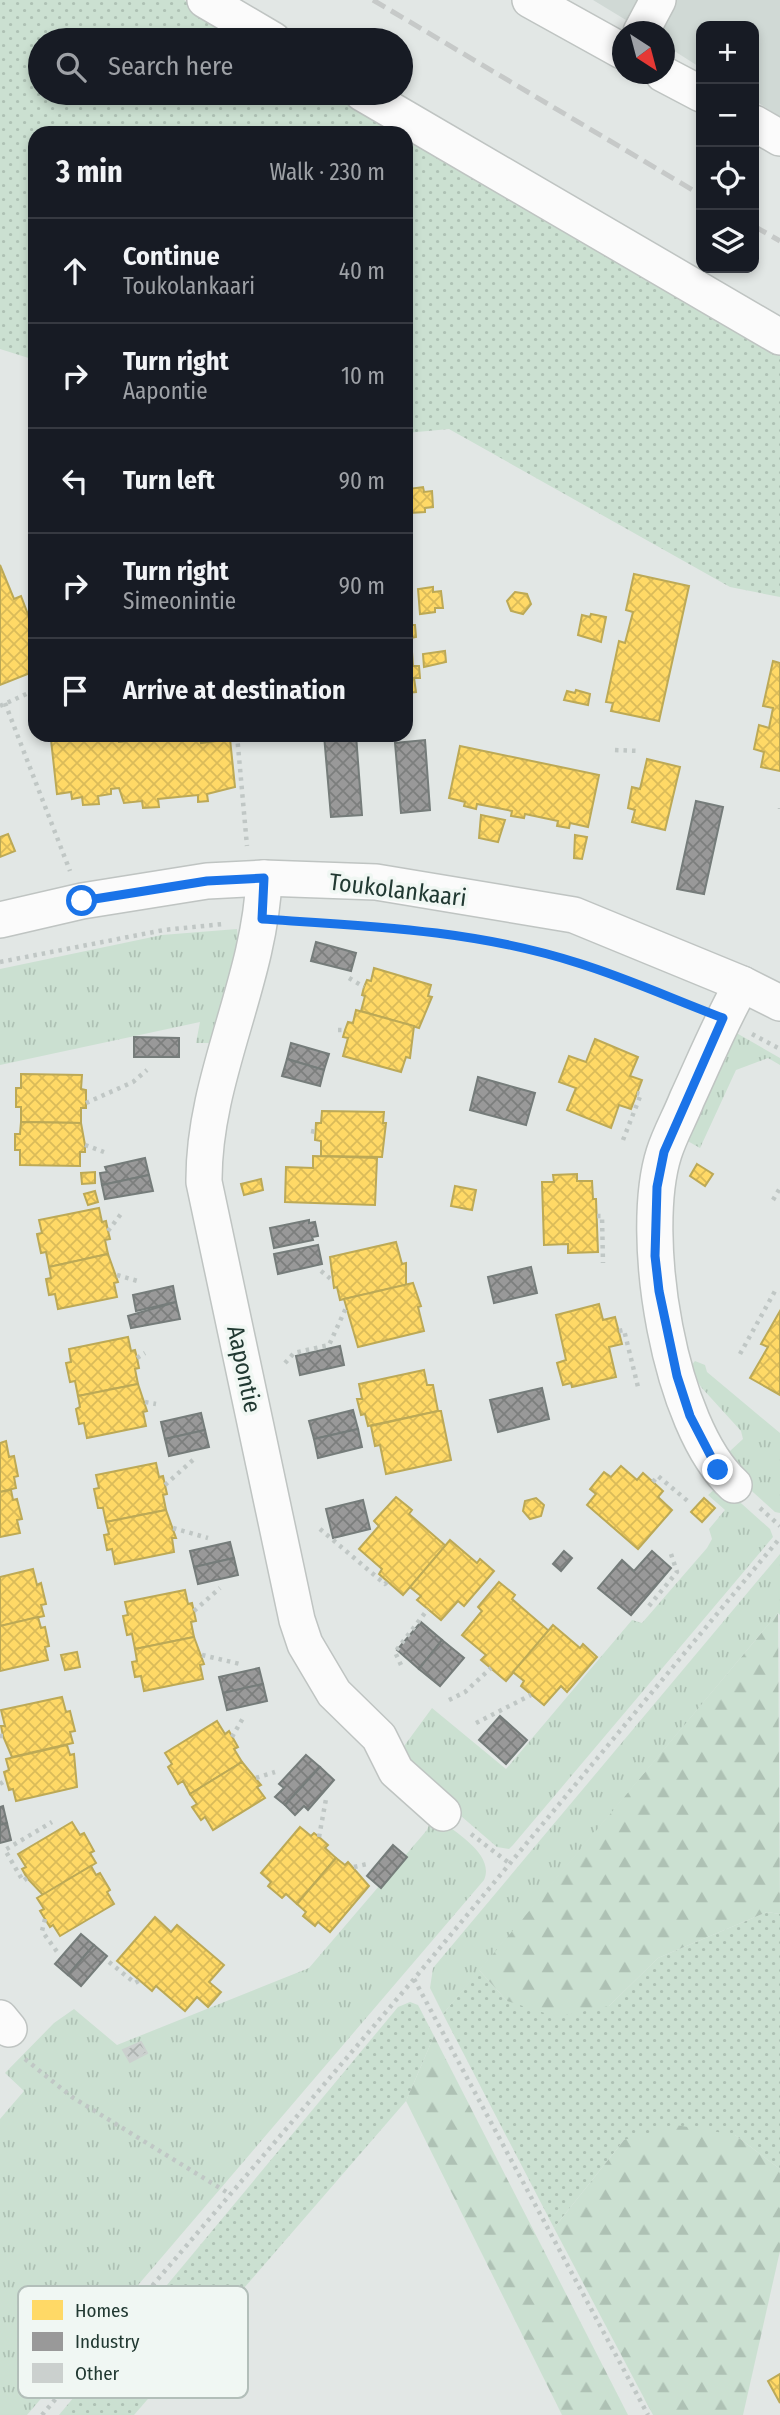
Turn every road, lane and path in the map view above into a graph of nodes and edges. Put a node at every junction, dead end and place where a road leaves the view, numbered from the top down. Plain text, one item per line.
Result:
1 (205, 0) edge
2 (530, 0) edge
3 (657, 0) edge
4 (646, 21) edge
5 (253, 28) edge
6 (612, 45) edge
7 (675, 80) edge
8 (696, 91) edge
9 (383, 105) edge
10 (759, 126) edge
11 (780, 138) edge
12 (780, 337) edge
13 (28, 693) edge
14 (3, 704) edge
15 (238, 742) edge
16 (615, 751) dead end
17 (640, 751) dead end
18 (257, 878) junction
19 (82, 901) junction
20 (262, 919) junction
21 (0, 920) edge
22 (0, 962) edge
23 (349, 978) dead end
24 (742, 984) junction
25 (364, 988) dead end
26 (780, 1003) edge
27 (723, 1018) junction
28 (338, 1030) dead end
29 (345, 1030) dead end
30 (780, 1049) edge
31 (146, 1070) dead end
32 (637, 1093) dead end
33 (86, 1103) dead end
34 (622, 1140) dead end
35 (85, 1145) dead end
36 (104, 1152) dead end
37 (780, 1188) edge
38 (773, 1199) dead end
39 (121, 1214) dead end
40 (597, 1216) dead end
41 (108, 1231) dead end
42 (603, 1263) dead end
43 (321, 1271) dead end
44 (117, 1275) dead end
45 (332, 1280) dead end
46 (141, 1282) dead end
47 (779, 1293) edge
48 (346, 1308) dead end
49 (619, 1331) dead end
50 (145, 1353) dead end
51 (740, 1354) dead end
52 (137, 1358) dead end
53 (285, 1363) dead end
54 (638, 1387) dead end
55 (145, 1402) dead end
56 (156, 1404) dead end
57 (194, 1459) dead end
58 (653, 1482) dead end
59 (165, 1485) dead end
60 (734, 1485) dead end
61 (690, 1503) dead end
62 (173, 1528) dead end
63 (320, 1529) dead end
64 (208, 1538) dead end
65 (780, 1538) edge
66 (670, 1551) dead end
67 (387, 1582) dead end
68 (220, 1588) dead end
69 (649, 1606) dead end
70 (428, 1609) dead end
71 (194, 1611) dead end
72 (202, 1655) dead end
73 (240, 1664) dead end
74 (401, 1665) dead end
75 (491, 1668) dead end
76 (531, 1695) dead end
77 (449, 1700) dead end
78 (243, 1718) dead end
79 (476, 1723) dead end
80 (232, 1737) dead end
81 (275, 1772) dead end
82 (257, 1778) dead end
83 (6, 1780) dead end
84 (0, 1784) edge
85 (326, 1799) dead end
86 (443, 1813) joint
87 (52, 1822) dead end
88 (319, 1837) dead end
89 (509, 1863) junction
90 (366, 1864) dead end
91 (354, 1867) dead end
92 (27, 1878) dead end
93 (44, 1919) dead end
94 (58, 1953) dead end
95 (109, 1962) dead end
96 (414, 1979) junction
97 (140, 1980) dead end
98 (5, 2023) edge
99 (228, 2193) junction
100 (150, 2286) edge
101 (56, 2398) edge
102 (42, 2415) edge
103 (648, 2415) edge

1 - 5 street
2 - 6 street
3 - 4 street
7 - 8 street
9 - 12 street
10 - 11 street
13 - 14 path
14 - 19 path
15 - 18 path
16 - 17 path
18 - 19 street, Toukolankaari
18 - 20 street, Aapontie
18 - 24 street, Toukolankaari
19 - 21 street, Toukolankaari
20 - 22 path
20 - 27 path
20 - 86 street, Aapontie
23 - 25 path
24 - 26 street, Toukolankaari
24 - 27 street
27 - 30 path
27 - 60 street
28 - 29 path
31 - 33 path
32 - 34 path
35 - 36 path
37 - 38 path
39 - 41 path
40 - 42 path
43 - 45 path
44 - 46 path
47 - 51 path
48 - 53 path
49 - 54 path
50 - 52 path
55 - 56 path
57 - 59 path
58 - 61 path
62 - 64 path
63 - 67 path
65 - 89 path
66 - 69 path
68 - 71 path
70 - 74 path
72 - 73 path
75 - 77 path
76 - 79 path
78 - 80 path
81 - 82 path
83 - 84 path
85 - 88 path
86 - 89 path
87 - 92 path
89 - 96 path
90 - 91 path
93 - 94 path
95 - 97 path
96 - 99 path
96 - 103 path
98 - 99 path
99 - 100 path
101 - 102 path

